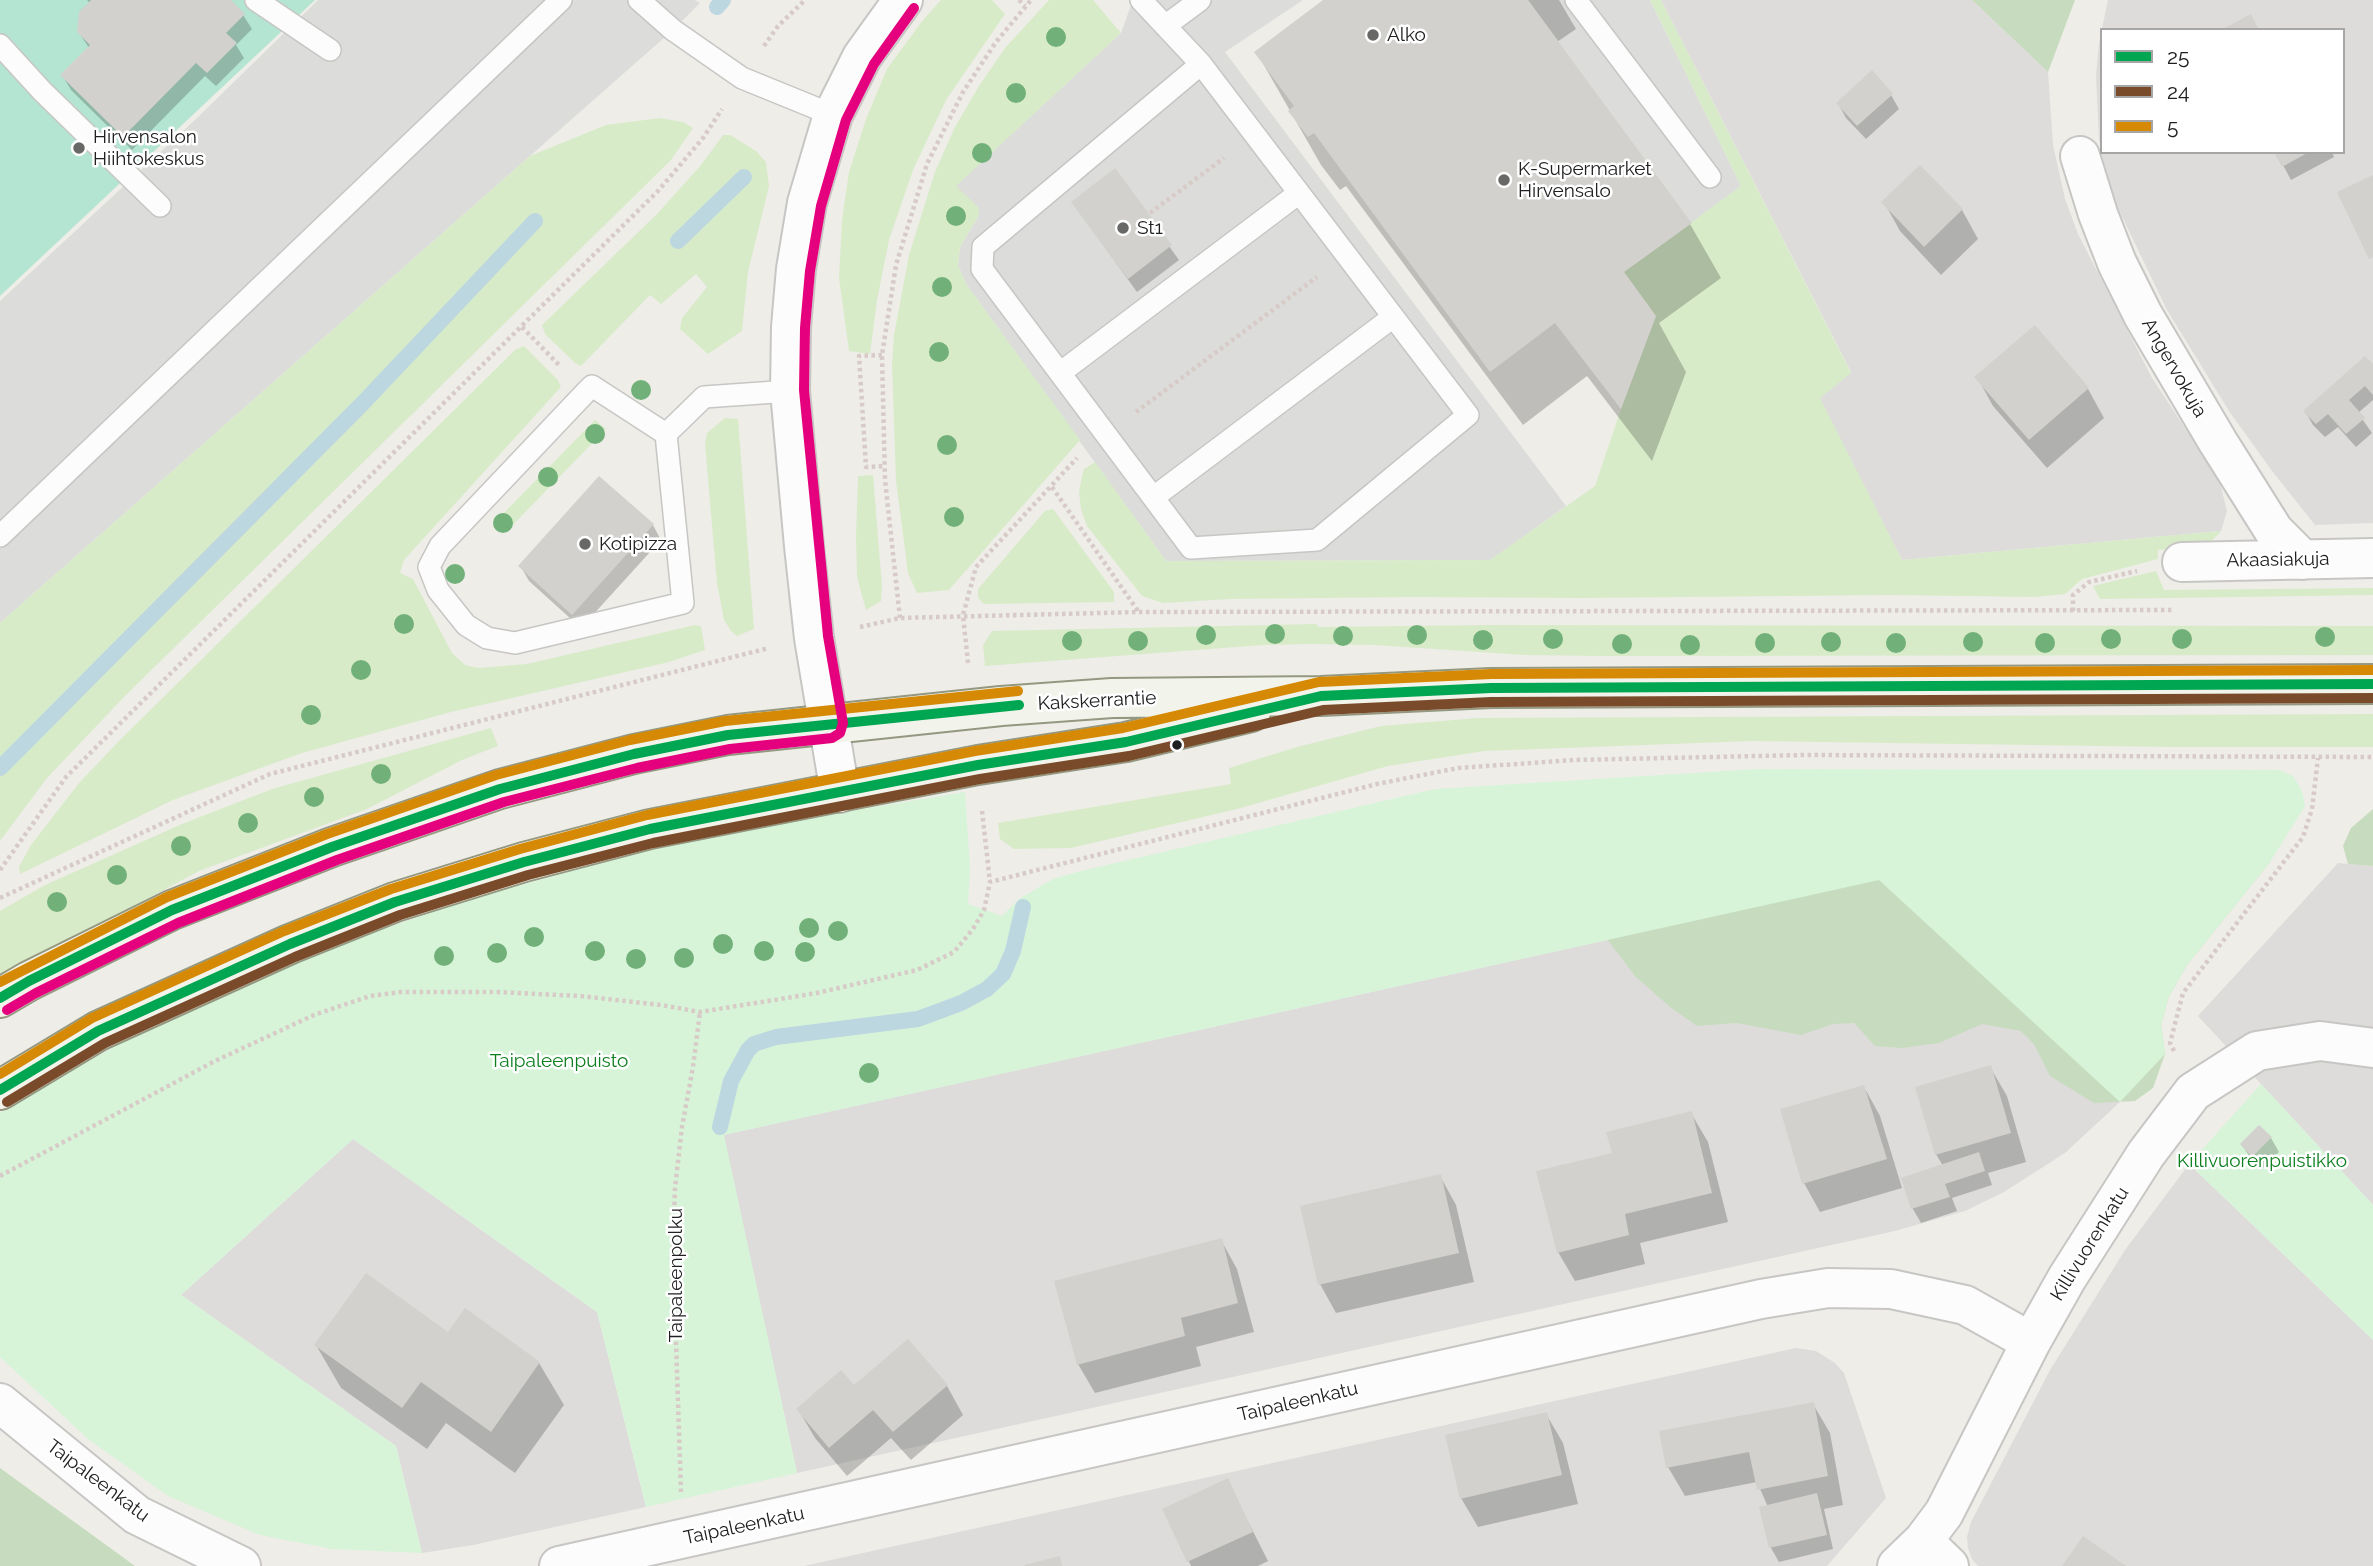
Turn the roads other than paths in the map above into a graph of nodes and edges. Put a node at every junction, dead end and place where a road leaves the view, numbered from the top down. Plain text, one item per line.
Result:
1 (256, 0) edge
2 (561, 0) edge
3 (639, 0) edge
4 (903, 0) edge
5 (1141, 0) edge
6 (1200, 0) edge
7 (1576, 0) edge
8 (1165, 26) junction
9 (0, 45) edge
10 (330, 50) dead end
11 (1201, 64) junction
12 (833, 115) junction
13 (2080, 156) dead end
14 (1710, 177) dead end
15 (1299, 193) junction
16 (160, 206) dead end
17 (1393, 317) junction
18 (1060, 373) junction
19 (790, 391) junction
20 (666, 434) junction
21 (1154, 497) junction
22 (0, 536) edge
23 (2373, 558) edge
24 (2303, 560) junction
25 (2164, 566) road end
26 (2373, 684) edge
27 (1321, 696) junction
28 (829, 724) junction
29 (840, 793) junction
30 (0, 998) edge
31 (2373, 1048) edge
32 (0, 1090) edge
33 (2031, 1342) junction
34 (0, 1403) edge
35 (1923, 1558) edge
36 (241, 1566) edge
37 (559, 1566) edge

1 - 10 lane
2 - 22 lane
3 - 12 lane
4 - 12 street
5 - 8 lane
6 - 8 lane
7 - 14 lane
8 - 11 lane
9 - 16 lane
11 - 15 lane
11 - 18 lane
12 - 19 street
13 - 24 street, Angervokuja
15 - 17 lane
15 - 18 lane
17 - 21 lane
17 - 21 lane
18 - 21 lane
19 - 20 lane
19 - 28 street
20 - 20 lane
23 - 24 street, Akaasiakuja
24 - 25 street, Akaasiakuja
26 - 27 main road, Kakskerrantie
27 - 28 main road, Kakskerrantie
27 - 29 main road, Kakskerrantie
28 - 29 street
28 - 30 main road, Kakskerrantie
29 - 32 main road, Kakskerrantie
31 - 33 street, Killivuorenkatu
33 - 35 street, Killivuorenkatu
33 - 37 street, Taipaleenkatu
34 - 36 street, Taipaleenkatu

